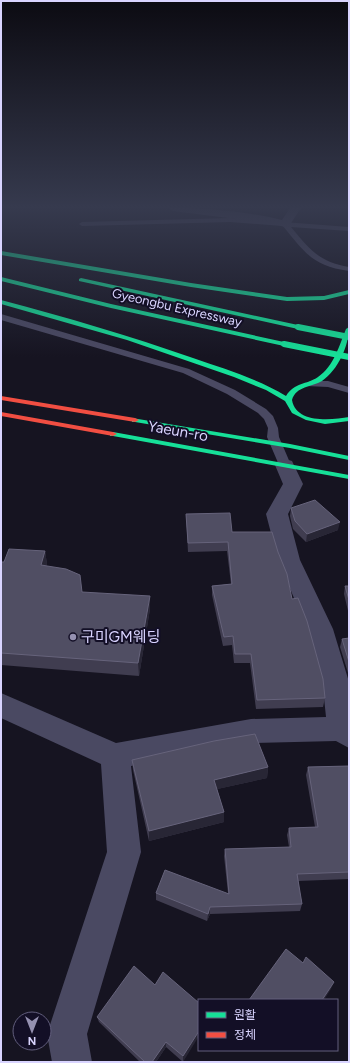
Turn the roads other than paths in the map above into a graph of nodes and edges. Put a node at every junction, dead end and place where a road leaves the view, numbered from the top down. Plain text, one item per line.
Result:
1 (28, 258) edge
2 (314, 258) edge
3 (349, 269) edge
4 (71, 278) dead end
5 (1, 280) edge
6 (349, 292) edge
7 (1, 302) edge
8 (1, 317) edge
9 (349, 328) edge
10 (349, 337) edge
11 (349, 357) edge
12 (310, 384) junction
13 (349, 390) edge
14 (1, 398) edge
15 (288, 400) junction
16 (1, 414) edge
17 (349, 419) edge
18 (280, 455) junction
19 (349, 458) edge
20 (349, 478) edge
21 (1, 706) edge
22 (346, 732) edge
23 (115, 756) junction
24 (72, 1062) edge

1 - 6 main road
2 - 3 lane
4 - 10 main road, Gyeongbu Expressway, bridge
5 - 11 main road, Gyeongbu Expressway, bridge
7 - 15 main road
8 - 18 lane
9 - 12 main road
12 - 13 lane
12 - 15 main road
14 - 18 main road, Yaeun-ro
15 - 17 main road
16 - 18 main road, Yaeun-ro
18 - 19 main road, Yaeun-ro
18 - 20 main road, Yaeun-ro
18 - 22 street
21 - 23 street
22 - 23 street
23 - 24 street

